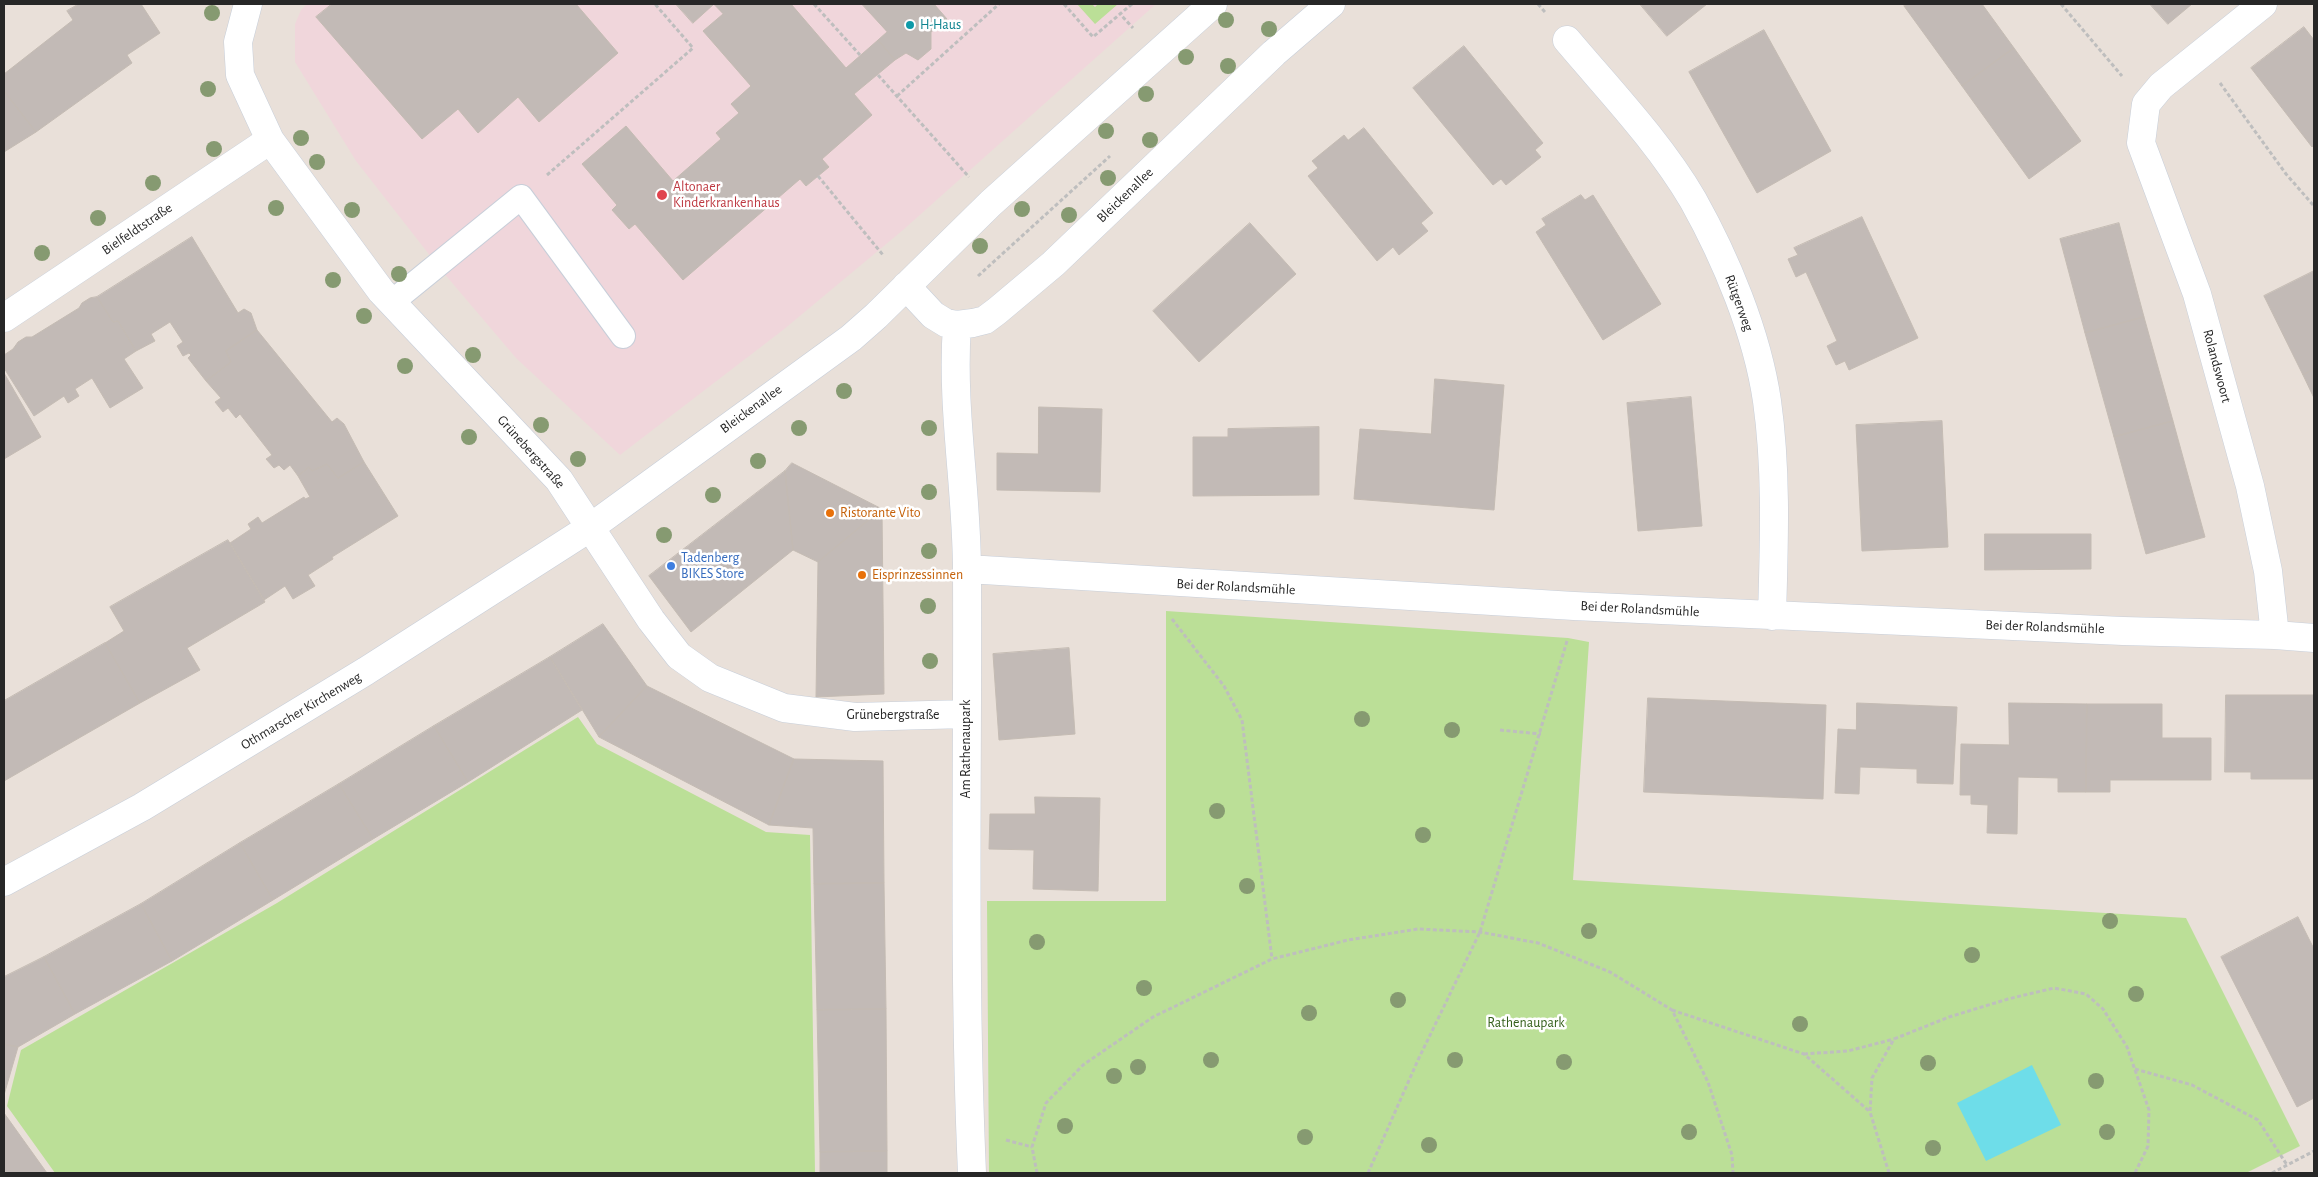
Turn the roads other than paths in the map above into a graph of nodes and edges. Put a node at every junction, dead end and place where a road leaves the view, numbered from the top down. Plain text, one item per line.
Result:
1 (248, 4) edge
2 (1213, 4) edge
3 (1331, 4) edge
4 (2263, 4) edge
5 (1567, 40) dead end
6 (270, 140) junction
7 (906, 286) junction
8 (392, 302) junction
9 (4, 318) edge
10 (957, 325) junction
11 (623, 336) dead end
12 (591, 527) junction
13 (967, 569) junction
14 (1772, 616) junction
15 (2275, 634) junction
16 (2314, 638) edge
17 (966, 714) junction
18 (4, 882) edge
19 (972, 1173) edge

1 - 6 street, Grünebergstraße
2 - 7 street, Bleickenallee
3 - 10 street, Bleickenallee
4 - 15 street, Rolandswoort
5 - 14 street, Rütgerweg
6 - 8 street, Grünebergstraße
6 - 9 street, Bielfeldtstraße
7 - 10 street
7 - 12 street, Bleickenallee
8 - 11 lane
8 - 12 street, Grünebergstraße
10 - 13 street, Am Rathenaupark
12 - 17 street, Grünebergstraße
12 - 18 street, Othmarscher Kirchenweg
13 - 14 street, Bei der Rolandsmühle
13 - 17 street, Am Rathenaupark
14 - 15 street, Bei der Rolandsmühle
15 - 16 street, Bei der Rolandsmühle
17 - 19 street, Am Rathenaupark

